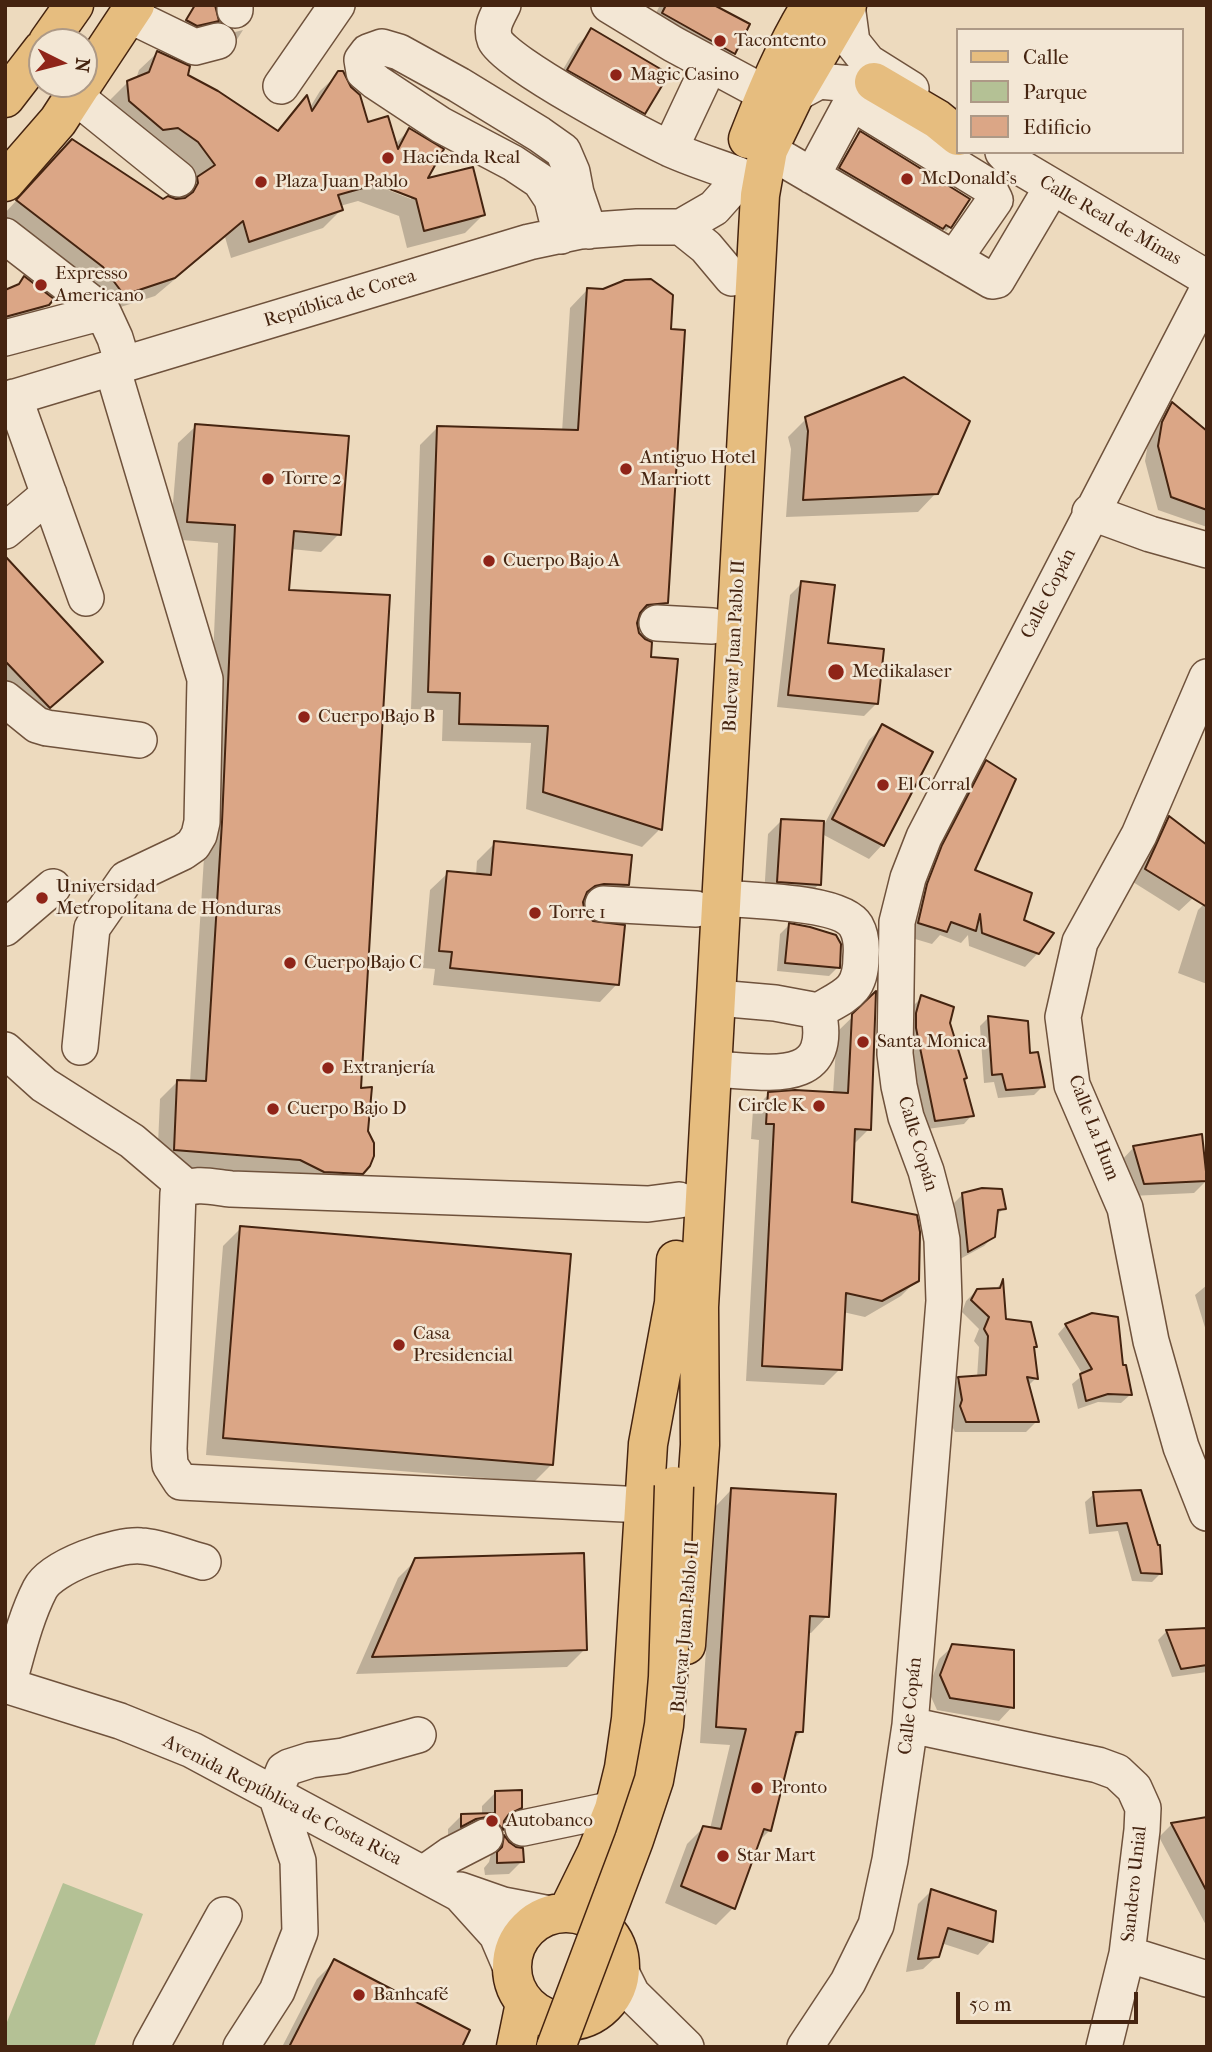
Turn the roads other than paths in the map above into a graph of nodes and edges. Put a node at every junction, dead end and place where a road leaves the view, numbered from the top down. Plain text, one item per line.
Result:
1 (337, 5) edge
2 (503, 5) edge
3 (609, 5) edge
4 (811, 5) edge
5 (847, 5) edge
6 (70, 7) edge
7 (132, 10) edge
8 (57, 28) edge
9 (218, 41) dead end
10 (98, 60) edge
11 (710, 64) junction
12 (28, 68) edge
13 (874, 82) tunnel mouth
14 (281, 86) dead end
15 (781, 94) junction
16 (5, 98) edge
17 (73, 98) edge
18 (92, 98) edge
19 (956, 118) edge
20 (956, 133) edge
21 (956, 138) edge
22 (670, 149) junction
23 (768, 150) junction
24 (987, 154) edge
25 (812, 176) junction
26 (738, 178) junction
27 (178, 179) dead end
28 (5, 182) edge
29 (1052, 187) junction
30 (681, 227) junction
31 (575, 233) junction
32 (5, 236) edge
33 (954, 259) junction
34 (732, 278) junction
35 (1207, 278) edge
36 (1207, 290) edge
37 (103, 312) junction
38 (5, 338) edge
39 (117, 365) junction
40 (10, 398) edge
41 (49, 494) junction
42 (1090, 512) junction
43 (5, 531) edge
44 (1207, 550) edge
45 (86, 598) dead end
46 (657, 623) dead end
47 (712, 626) junction
48 (1207, 677) edge
49 (5, 699) edge
50 (139, 740) dead end
51 (53, 887) dead end
52 (603, 904) dead end
53 (709, 904) junction
54 (5, 928) edge
55 (717, 998) junction
56 (818, 1011) junction
57 (80, 1047) dead end
58 (5, 1049) edge
59 (713, 1069) junction
60 (186, 1187) junction
61 (679, 1200) junction
62 (686, 1305) junction
63 (659, 1495) junction
64 (1207, 1513) edge
65 (203, 1562) dead end
66 (6, 1685) edge
67 (911, 1725) junction
68 (418, 1735) dead end
69 (275, 1793) junction
70 (614, 1810) junction
71 (523, 1828) dead end
72 (485, 1837) dead end
73 (430, 1878) junction
74 (559, 1913) junction
75 (224, 1915) dead end
76 (1127, 1954) junction
77 (1207, 1979) edge
78 (519, 1987) junction
79 (589, 2006) edge
80 (152, 2047) edge
81 (241, 2047) edge
82 (516, 2047) edge
83 (661, 2047) edge
84 (686, 2047) edge
85 (805, 2047) edge
86 (1104, 2047) edge

1 - 14 street
2 - 22 street
3 - 11 street
4 - 15 main road, Bulevar Juan Pablo II
5 - 15 main road, Bulevar Juan Pablo II
5 - 19 street
6 - 8 main road
7 - 9 street
7 - 10 main road
11 - 15 street
11 - 22 street
12 - 16 main road
13 - 20 main road
15 - 21 street, Calle Real de Minas
15 - 23 main road, Bulevar Juan Pablo II
15 - 26 main road, Bulevar Juan Pablo II
17 - 28 main road
18 - 27 street
22 - 26 street
23 - 25 street
23 - 53 main road, Bulevar Juan Pablo II
24 - 29 street, Calle Real de Minas
25 - 33 street
25 - 33 street
26 - 30 street, República de Corea
26 - 34 main road, Bulevar Juan Pablo II
29 - 33 street
29 - 35 street, Calle Real de Minas
30 - 31 street, República de Corea
30 - 34 street
31 - 31 street
31 - 39 street, República de Corea
32 - 37 street
34 - 47 main road, Bulevar Juan Pablo II
36 - 42 street, Calle Copán
37 - 38 street
37 - 39 street
39 - 40 street, República de Corea
39 - 57 street
40 - 41 street
41 - 43 street
41 - 45 street
42 - 44 street
42 - 67 street, Calle Copán
46 - 47 street
47 - 53 main road, Bulevar Juan Pablo II
48 - 64 street, Calle La Hum
49 - 50 street
51 - 54 street
52 - 53 street
53 - 55 main road, Bulevar Juan Pablo II
53 - 56 street
53 - 61 main road, Bulevar Juan Pablo II
55 - 56 street
55 - 59 main road, Bulevar Juan Pablo II
56 - 59 street
58 - 60 street
59 - 62 main road, Bulevar Juan Pablo II
60 - 61 street
60 - 63 street
61 - 62 main road, Bulevar Juan Pablo II
62 - 63 main road, Bulevar Juan Pablo II
62 - 63 main road, Bulevar Juan Pablo II
62 - 79 main road, Bulevar Juan Pablo II
63 - 70 main road, Bulevar Juan Pablo II
63 - 79 main road, Bulevar Juan Pablo II, bridge
65 - 66 street
66 - 69 street, Avenida República de Costa Rica
67 - 76 street, Sandero Unial
67 - 85 street, Calle Copán
68 - 69 street
69 - 73 street, Avenida República de Costa Rica
69 - 81 street
70 - 71 street
70 - 74 main road, Bulevar Juan Pablo II
72 - 73 street
73 - 74 street, Avenida República de Costa Rica
73 - 78 street, Avenida República de Costa Rica
74 - 78 main road
74 - 79 main road
75 - 80 street
76 - 77 street
76 - 86 street, Sandero Unial
78 - 79 main road
78 - 82 main road
79 - 83 street
79 - 84 street

